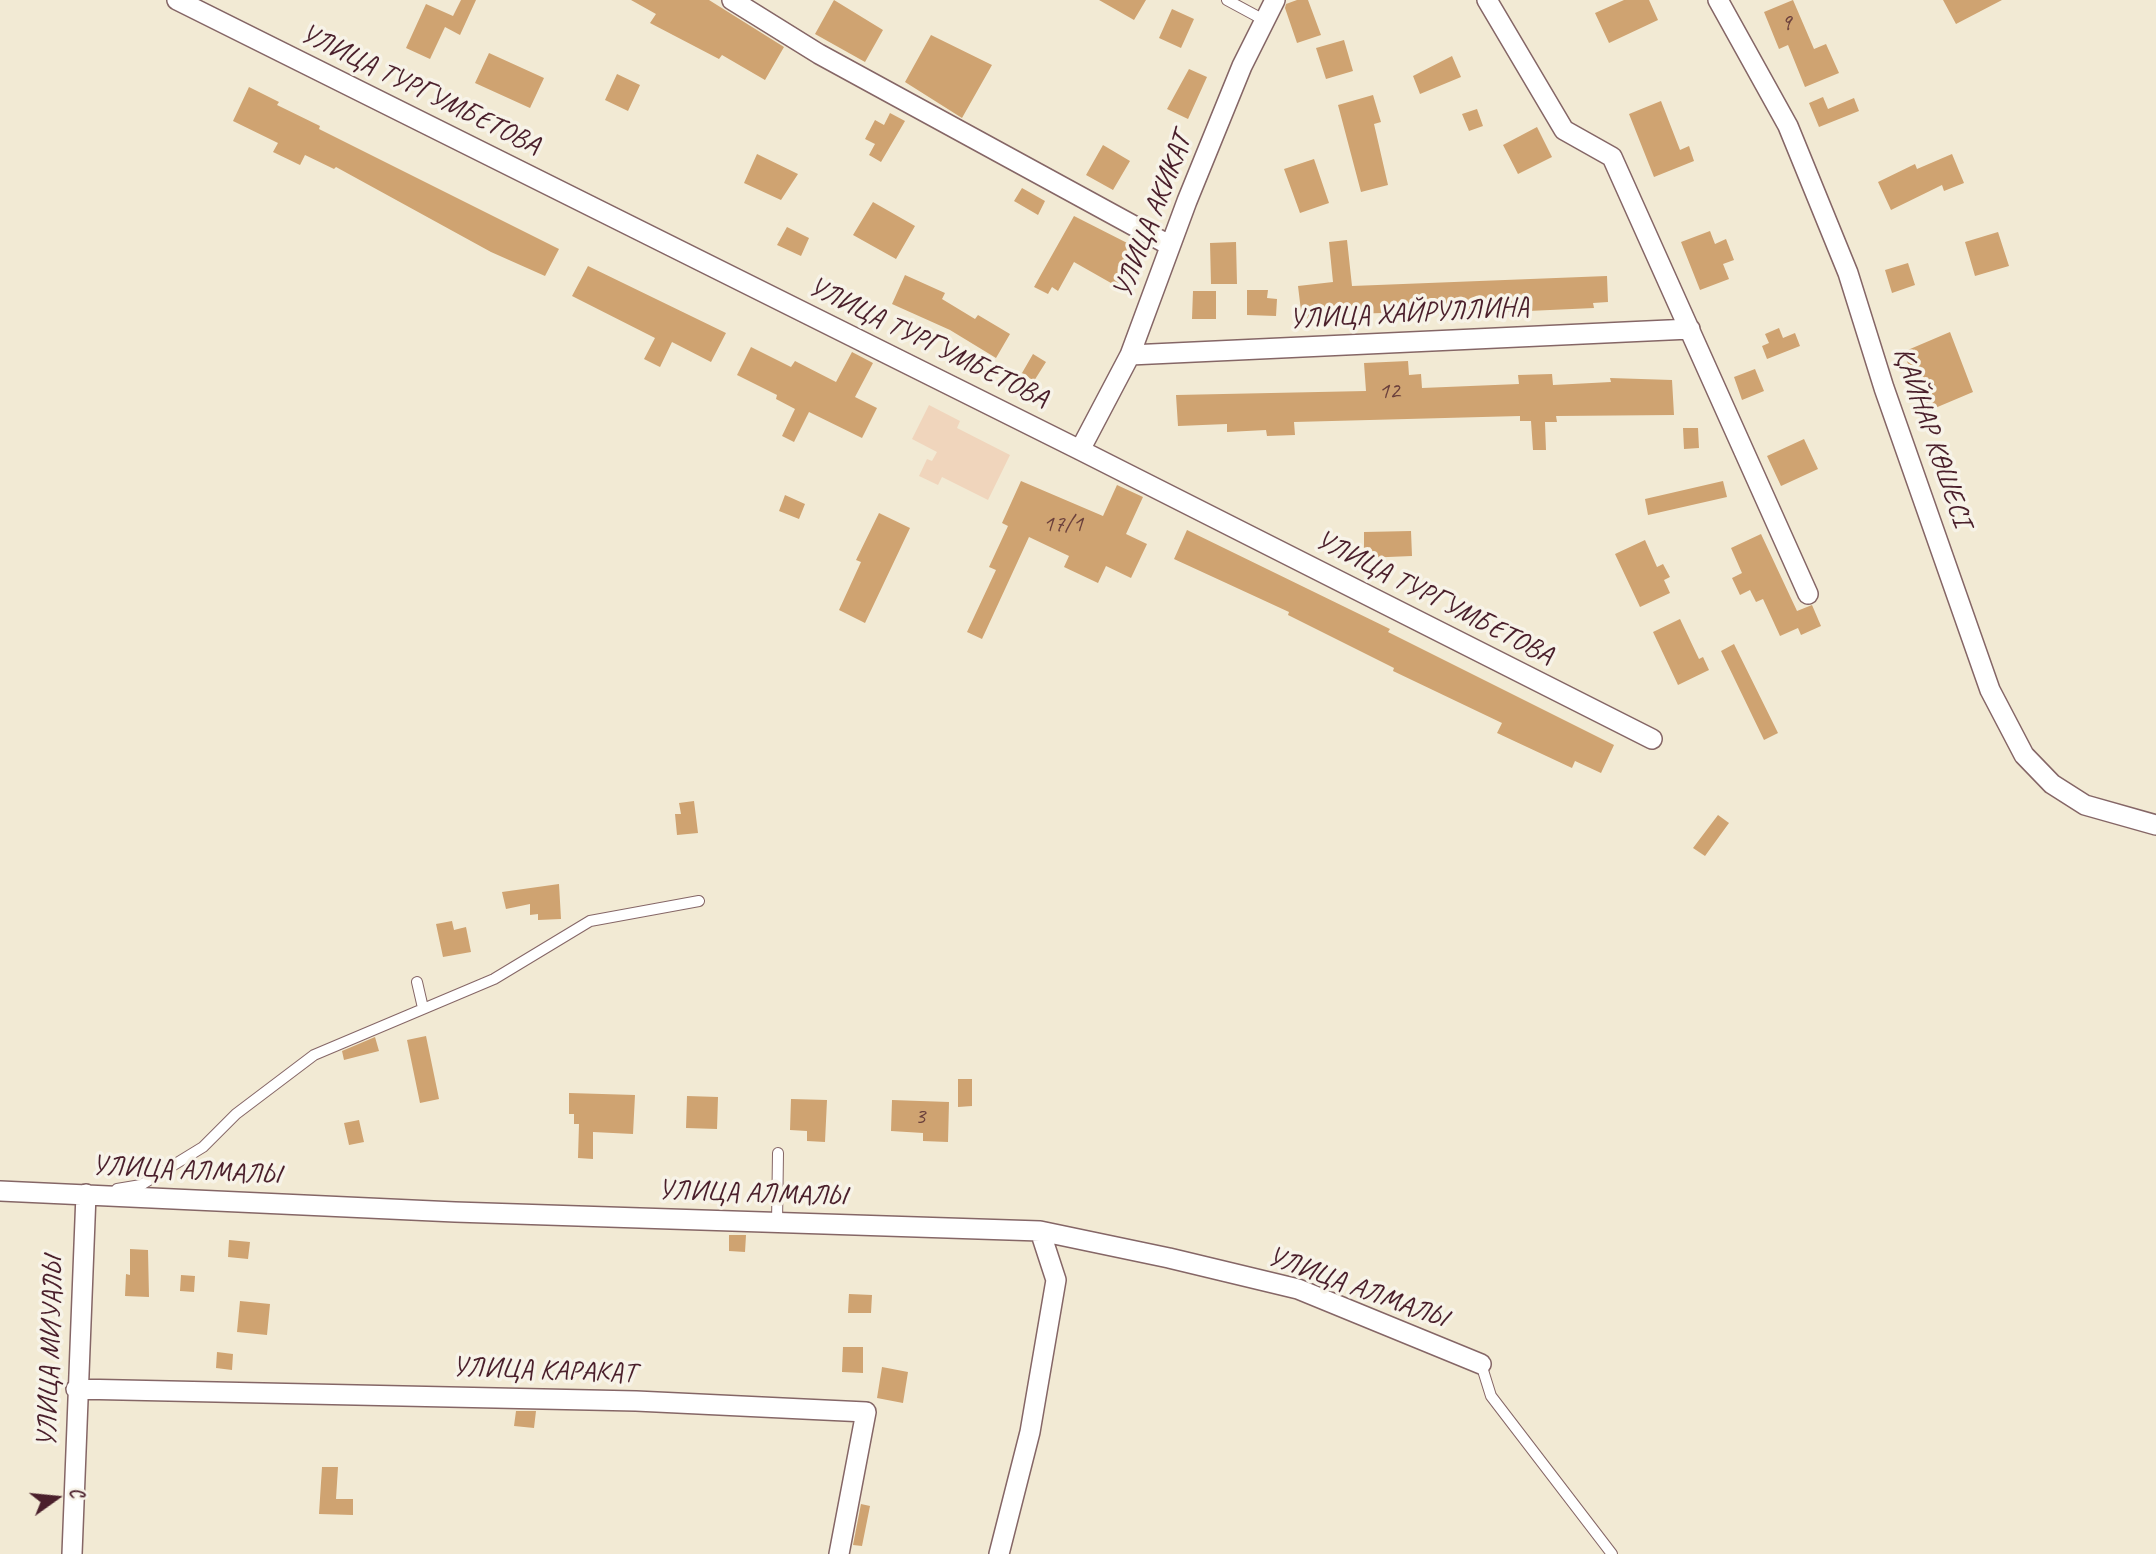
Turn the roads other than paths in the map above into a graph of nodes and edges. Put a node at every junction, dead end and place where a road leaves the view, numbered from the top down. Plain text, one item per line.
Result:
1 (177, 0) edge
2 (732, 0) edge
3 (1227, 0) edge
4 (1275, 0) edge
5 (1487, 0) edge
6 (1718, 0) edge
7 (1264, 20) junction
8 (1169, 245) junction
9 (1690, 329) junction
10 (1130, 355) junction
11 (1080, 450) junction
12 (1808, 594) dead end
13 (1652, 739) dead end
14 (2156, 825) edge
15 (699, 901) dead end
16 (417, 982) dead end
17 (423, 1009) junction
18 (778, 1153) dead end
19 (0, 1191) edge
20 (86, 1194) junction
21 (777, 1223) junction
22 (1040, 1231) junction
23 (1481, 1364) joint
24 (76, 1389) junction
25 (72, 1554) edge
26 (839, 1554) edge
27 (999, 1554) edge
28 (1612, 1554) edge

1 - 11 street, УЛИЦА ТУРГУМБЕТОВА
2 - 8 street
3 - 7 lane
4 - 7 street, УЛИЦА АКИКАТ
5 - 9 street
6 - 14 street, ҚАЙНАР КӨШЕСІ
7 - 8 street, УЛИЦА АКИКАТ
8 - 10 street, УЛИЦА АКИКАТ
9 - 10 street, УЛИЦА ХАЙРУЛЛИНА
9 - 12 street
10 - 11 street, УЛИЦА АКИКАТ
11 - 13 street, УЛИЦА ТУРГУМБЕТОВА
15 - 17 lane
16 - 17 lane
17 - 20 lane
18 - 21 lane
19 - 20 street, УЛИЦА АЛМАЛЫ
20 - 21 street, УЛИЦА АЛМАЛЫ
20 - 24 street, УЛИЦА МИУАЛЫ
21 - 22 street, УЛИЦА АЛМАЛЫ
22 - 23 street, УЛИЦА АЛМАЛЫ
22 - 27 street
23 - 28 lane
24 - 25 street, УЛИЦА МИУАЛЫ
24 - 26 street, УЛИЦА КАРАКАТ

